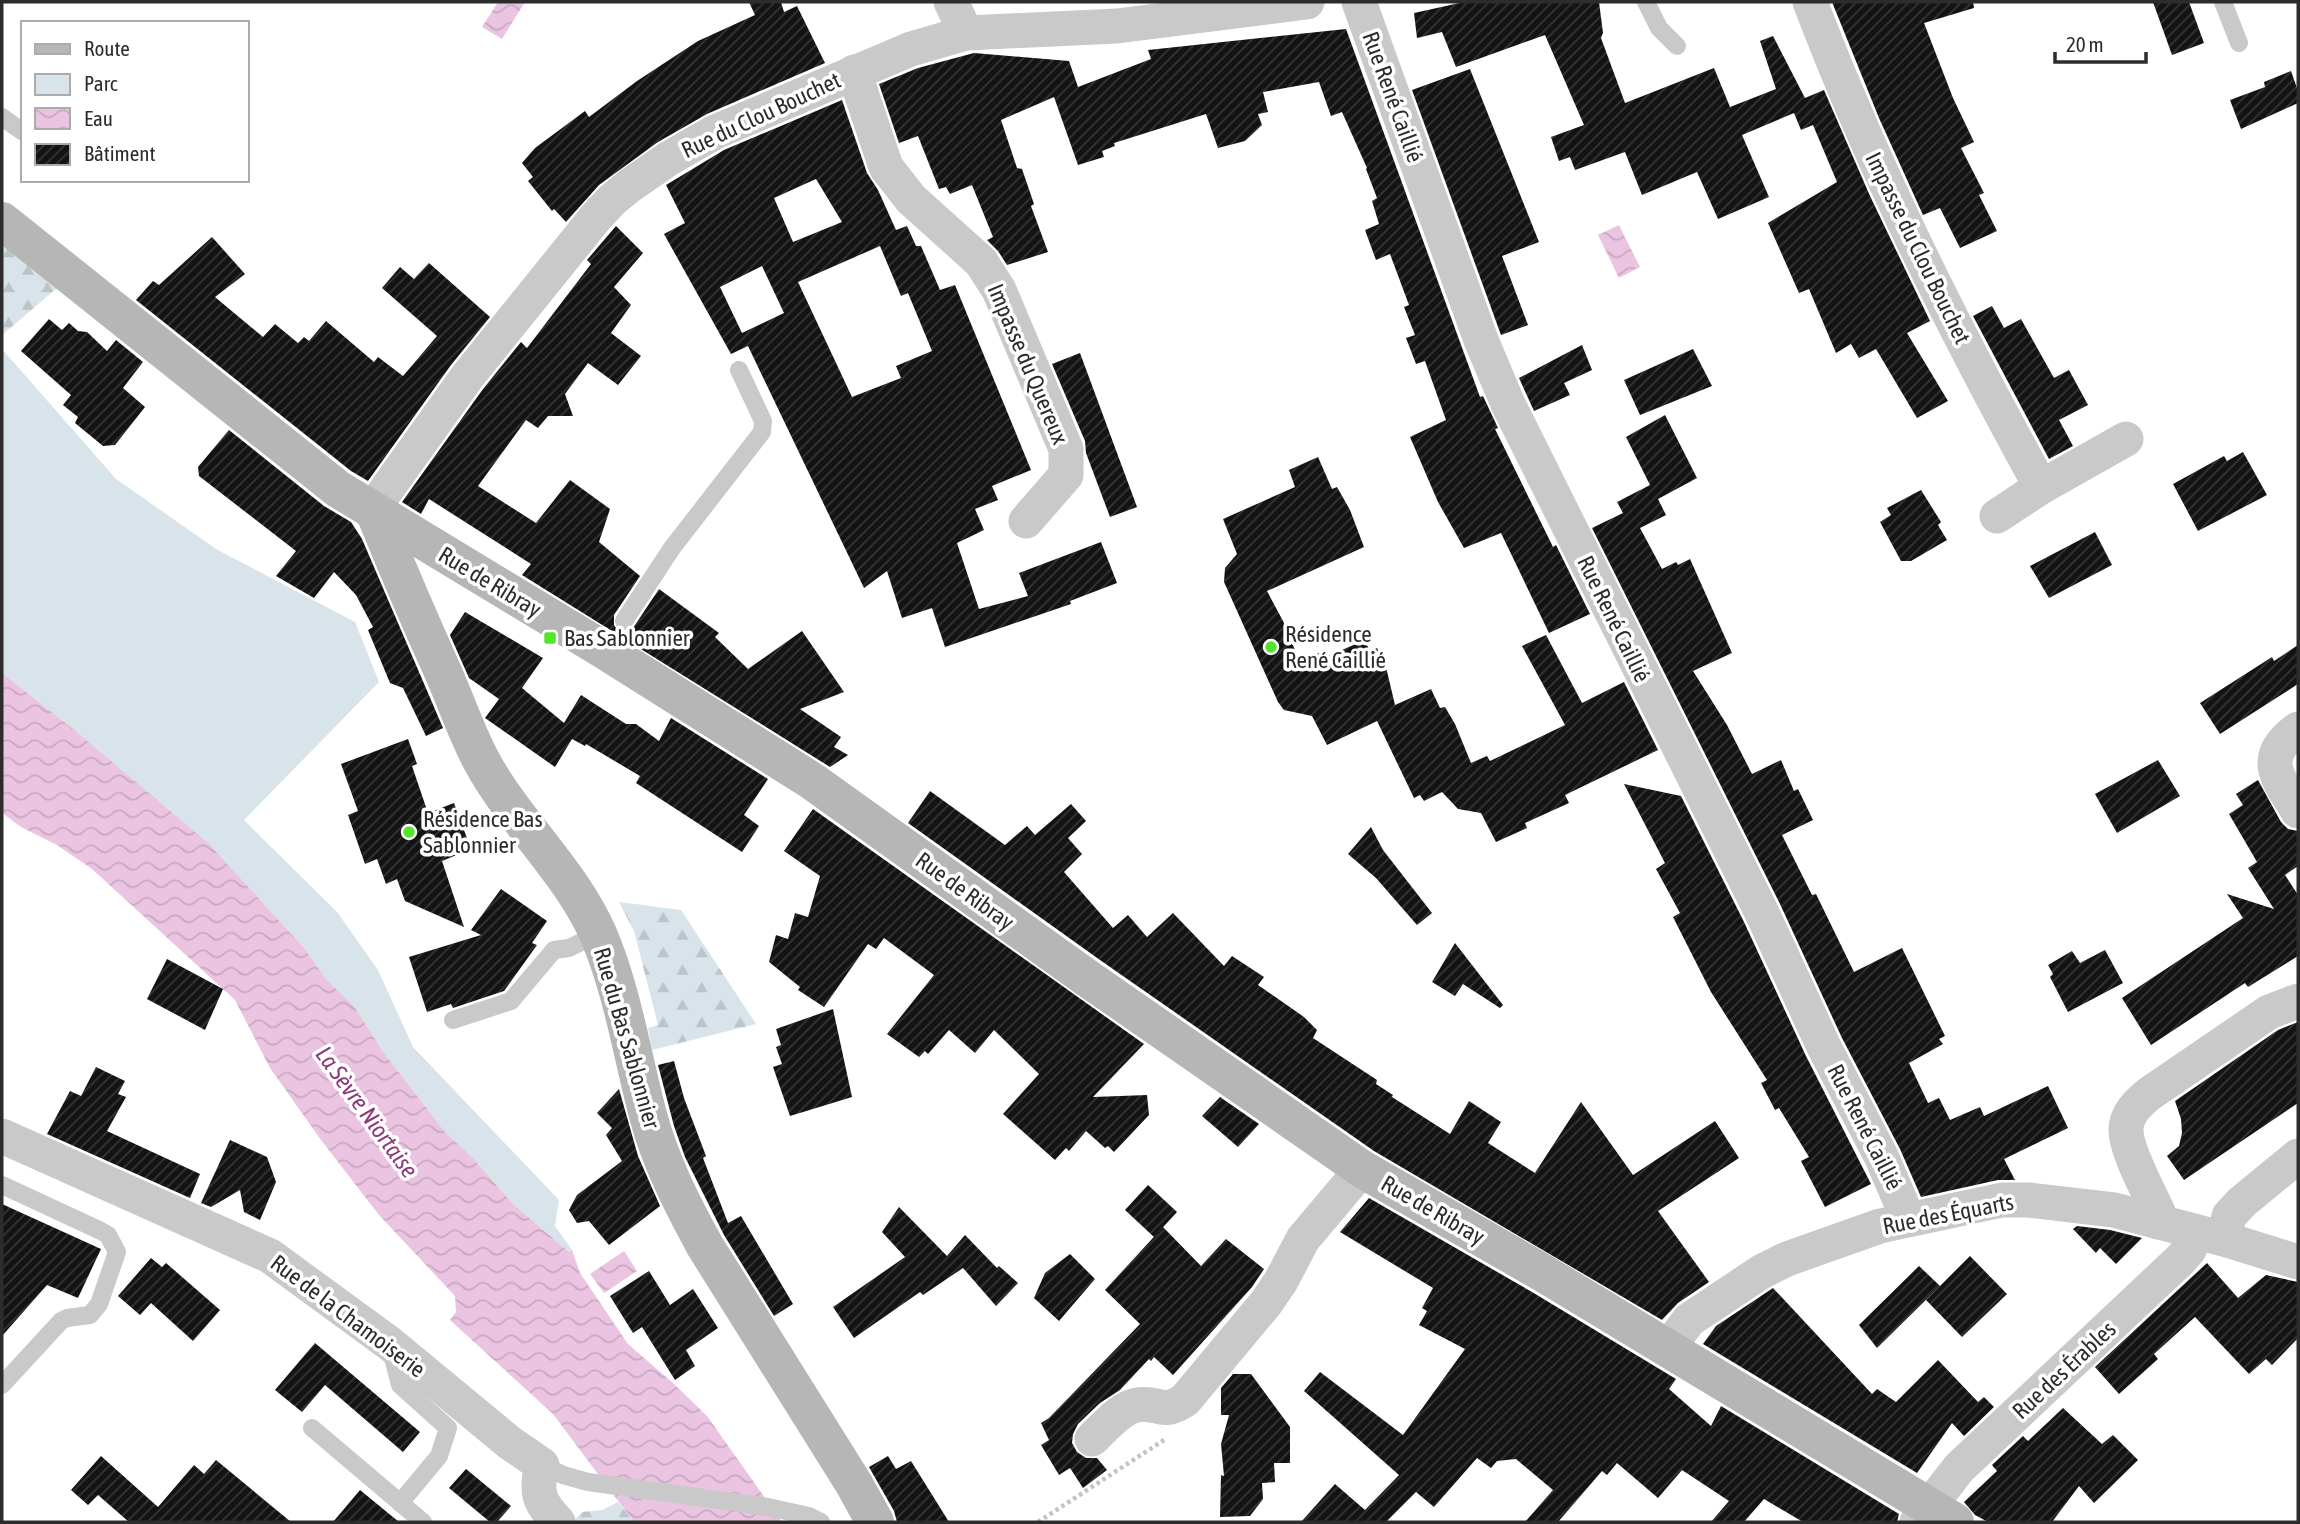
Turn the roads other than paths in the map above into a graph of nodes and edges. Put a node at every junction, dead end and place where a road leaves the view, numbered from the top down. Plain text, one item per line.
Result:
1 (951, 2) edge
2 (1307, 2) edge
3 (1359, 2) edge
4 (1646, 2) edge
5 (1811, 2) edge
6 (2223, 2) edge
7 (966, 33) junction
8 (2239, 43) dead end
9 (1678, 46) dead end
10 (854, 72) junction
11 (2, 117) edge
12 (21, 131) edge
13 (2, 221) edge
14 (739, 370) dead end
15 (2126, 439) dead end
16 (2042, 487) junction
17 (374, 511) junction
18 (1997, 516) dead end
19 (1026, 521) dead end
20 (614, 636) junction
21 (2298, 729) edge
22 (2298, 811) edge
23 (598, 934) junction
24 (2298, 1000) edge
25 (453, 1020) dead end
26 (2, 1136) edge
27 (2298, 1156) edge
28 (1362, 1170) junction
29 (2, 1185) edge
30 (1908, 1219) junction
31 (2158, 1222) junction
32 (2210, 1236) junction
33 (2298, 1262) edge
34 (389, 1343) junction
35 (1668, 1348) junction
36 (2, 1385) edge
37 (312, 1428) dead end
38 (1092, 1438) dead end
39 (542, 1465) junction
40 (400, 1503) junction
41 (544, 1517) edge
42 (1934, 1517) edge
43 (815, 1519) edge
44 (423, 1522) edge
45 (875, 1522) edge

1 - 7 street
2 - 7 street, Rue du Clou Bouchet
3 - 30 street, Rue René Caillié
4 - 9 lane
5 - 16 street, Impasse du Clou Bouchet
6 - 8 lane
7 - 10 street, Rue du Clou Bouchet
10 - 17 street, Rue du Clou Bouchet
10 - 19 street, Impasse du Quereux
11 - 12 lane
13 - 17 street, Rue de Ribray
14 - 20 lane
15 - 16 street
16 - 18 street
17 - 20 street, Rue de Ribray
17 - 23 street, Rue du Bas Sablonnier
20 - 28 street, Rue de Ribray
21 - 22 street
23 - 25 lane
23 - 45 street, Rue du Bas Sablonnier
24 - 31 street
26 - 34 street, Rue de la Chamoiserie
27 - 32 street, Rue des Érables
28 - 35 street, Rue de Ribray
28 - 38 street
29 - 36 lane
30 - 31 street, Rue des Équarts
30 - 35 street, Rue des Équarts
31 - 32 street, Rue des Équarts
32 - 33 street, Rue des Équarts
32 - 42 street, Rue des Érables
34 - 39 street, Rue de la Chamoiserie
34 - 40 lane
35 - 42 street, Rue de Ribray
37 - 40 lane
39 - 41 street
39 - 43 lane
40 - 44 lane

